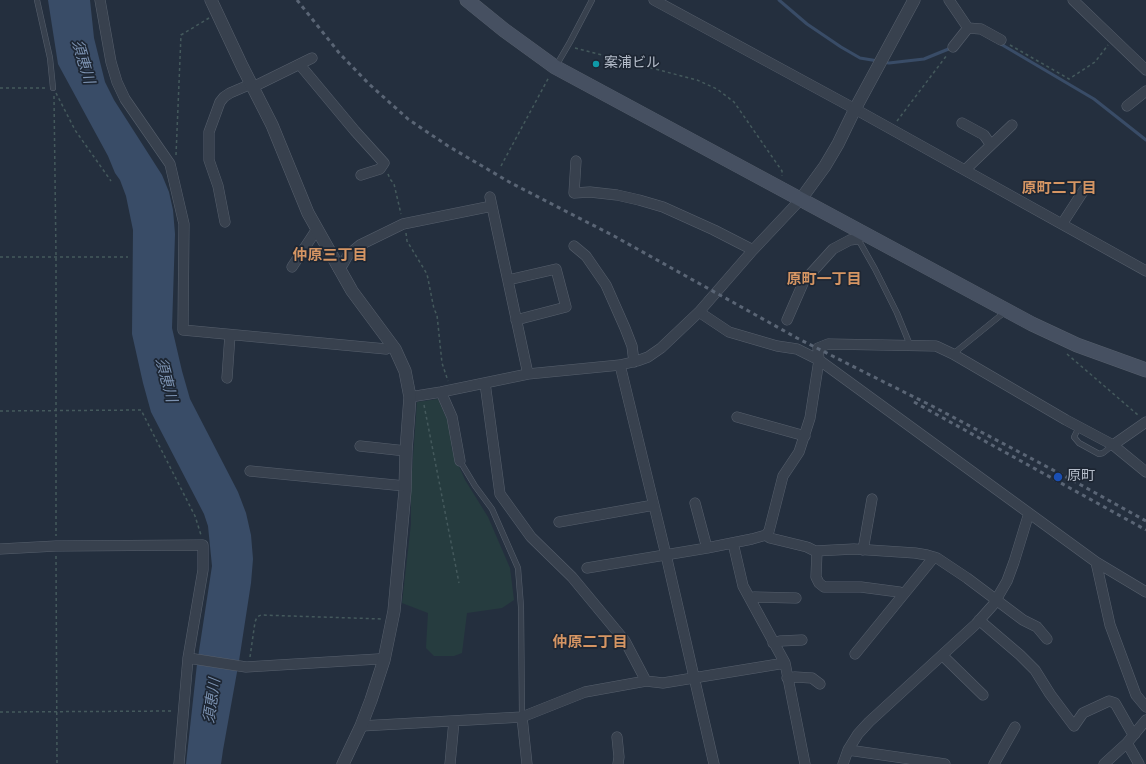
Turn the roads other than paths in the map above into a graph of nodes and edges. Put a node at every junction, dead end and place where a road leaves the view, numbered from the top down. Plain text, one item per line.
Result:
1 (38, 0) edge
2 (100, 0) edge
3 (211, 0) edge
4 (467, 0) edge
5 (592, 0) edge
6 (654, 0) edge
7 (914, 0) edge
8 (949, 0) edge
9 (1073, 0) edge
10 (968, 28) junction
11 (1001, 40) road end
12 (953, 47) road end
13 (312, 58) dead end
14 (300, 65) junction
15 (555, 67) junction
16 (1146, 70) edge
17 (252, 86) junction
18 (54, 88) road end
19 (1146, 91) edge
20 (1126, 106) dead end
21 (855, 109) junction
22 (962, 123) dead end
23 (1012, 125) dead end
24 (991, 145) junction
25 (576, 161) dead end
26 (965, 170) junction
27 (361, 175) dead end
28 (1084, 190) dead end
29 (801, 199) junction
30 (225, 222) dead end
31 (1062, 224) junction
32 (317, 229) junction
33 (860, 236) junction
34 (574, 246) dead end
35 (752, 250) junction
36 (292, 267) dead end
37 (338, 268) junction
38 (1146, 271) edge
39 (508, 280) junction
40 (1007, 310) junction
41 (700, 312) junction
42 (516, 320) junction
43 (787, 320) dead end
44 (230, 335) junction
45 (910, 345) junction
46 (392, 346) junction
47 (953, 354) junction
48 (819, 360) junction
49 (634, 362) junction
50 (620, 365) junction
51 (1146, 370) edge
52 (528, 374) junction
53 (227, 378) dead end
54 (485, 383) junction
55 (441, 392) junction
56 (416, 396) junction
57 (737, 416) dead end
58 (1143, 419) edge
59 (1079, 427) junction
60 (805, 436) junction
61 (1113, 445) junction
62 (360, 446) dead end
63 (406, 451) junction
64 (460, 461) joint
65 (250, 471) dead end
66 (1146, 472) edge
67 (405, 486) junction
68 (872, 499) dead end
69 (695, 503) dead end
70 (654, 505) junction
71 (1028, 513) junction
72 (559, 522) dead end
73 (766, 535) junction
74 (733, 543) junction
75 (708, 548) junction
76 (0, 549) edge
77 (863, 550) junction
78 (817, 551) junction
79 (666, 555) junction
80 (934, 557) junction
81 (1096, 562) junction
82 (586, 568) dead end
83 (1146, 592) edge
84 (903, 595) junction
85 (796, 598) dead end
86 (750, 599) junction
87 (996, 600) junction
88 (979, 620) junction
89 (1047, 639) dead end
90 (802, 640) dead end
91 (773, 643) junction
92 (855, 654) dead end
93 (942, 655) junction
94 (193, 659) junction
95 (384, 660) junction
96 (784, 663) junction
97 (694, 678) junction
98 (787, 678) junction
99 (646, 681) junction
100 (820, 684) dead end
101 (983, 695) dead end
102 (1146, 707) edge
103 (522, 717) junction
104 (1146, 720) edge
105 (454, 721) junction
106 (361, 726) junction
107 (1015, 727) dead end
108 (1135, 734) junction
109 (617, 737) dead end
110 (1127, 743) junction
111 (848, 750) junction
112 (179, 764) edge
113 (342, 764) edge
114 (450, 764) edge
115 (527, 764) edge
116 (618, 764) edge
117 (714, 764) edge
118 (805, 764) edge
119 (843, 764) edge
120 (945, 764) edge
121 (994, 764) edge
122 (1104, 764) edge
123 (1139, 764) edge

1 - 18 lane
2 - 44 street
3 - 17 street
4 - 15 main road
5 - 15 lane
6 - 21 street
7 - 21 street
8 - 10 street
9 - 16 street
10 - 11 street
10 - 12 street
13 - 14 street
14 - 17 street
14 - 27 street
15 - 29 main road
17 - 30 street
17 - 32 street
19 - 20 street
21 - 26 street
21 - 29 street
22 - 24 street
23 - 24 street
24 - 26 street
25 - 35 street
26 - 31 street
28 - 31 street
29 - 33 main road
29 - 35 street
31 - 38 street
32 - 36 street
32 - 37 street
33 - 40 main road
33 - 43 street
33 - 45 lane
34 - 49 street
35 - 41 street
37 - 39 street
37 - 46 street
39 - 42 street
39 - 42 street
40 - 47 lane
40 - 51 main road
41 - 48 street
41 - 49 street
42 - 52 street
44 - 46 street
44 - 53 street
45 - 47 street
45 - 48 street
46 - 56 street
47 - 59 street
48 - 60 street
48 - 71 street
49 - 50 street
50 - 52 street
50 - 70 street
52 - 54 street
54 - 55 street
54 - 99 street
55 - 56 street
55 - 64 street
56 - 63 street
57 - 60 street
58 - 61 street
59 - 61 street
59 - 61 lane
60 - 73 street
61 - 66 street
62 - 63 street
63 - 67 street
64 - 103 lane
65 - 67 street
67 - 95 street
68 - 77 street
69 - 75 street
70 - 72 street
70 - 79 street
71 - 81 street
71 - 87 street
73 - 74 street
73 - 78 street
74 - 75 street
74 - 86 street
75 - 79 street
76 - 94 street
77 - 78 street
77 - 80 street
78 - 84 street
79 - 82 street
79 - 97 street
80 - 84 street
80 - 87 street
81 - 83 street
81 - 102 street
84 - 92 street
85 - 86 street
86 - 91 street
87 - 88 street
87 - 89 street
88 - 93 street
88 - 108 street
90 - 91 street
91 - 96 street
93 - 101 street
93 - 111 street
94 - 95 street
94 - 112 street
95 - 106 street
96 - 97 street
96 - 98 street
97 - 99 street
97 - 117 street
98 - 100 street
98 - 118 street
99 - 103 street
103 - 105 street
103 - 115 street
104 - 108 street
105 - 106 street
105 - 114 street
106 - 113 street
107 - 121 street
108 - 110 street
109 - 116 street
110 - 122 street
110 - 123 street
111 - 119 street
111 - 120 street

